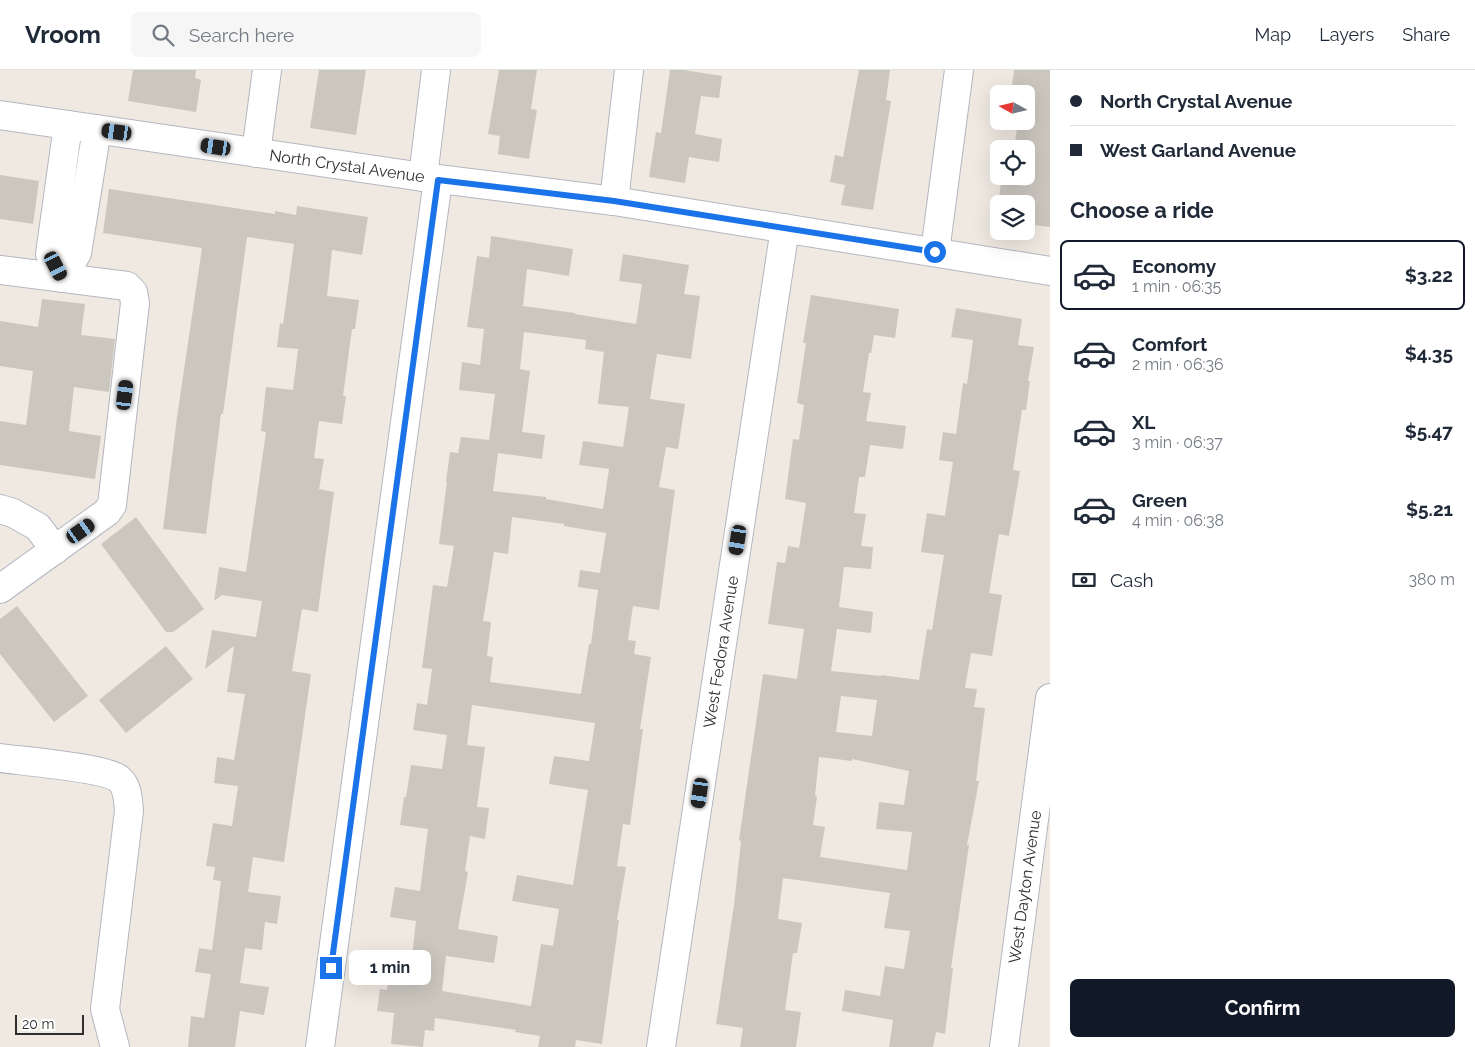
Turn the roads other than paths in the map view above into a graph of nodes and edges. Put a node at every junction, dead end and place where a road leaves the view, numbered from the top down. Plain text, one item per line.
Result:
1 (267, 70) edge
2 (436, 70) edge
3 (629, 70) edge
4 (959, 70) edge
5 (0, 115) edge
6 (68, 125) junction
7 (98, 129) junction
8 (256, 153) junction
9 (430, 178) junction
10 (614, 201) junction
11 (785, 228) junction
12 (935, 252) junction
13 (0, 270) edge
14 (1050, 271) edge
15 (62, 278) junction
16 (0, 509) edge
17 (55, 550) junction
18 (0, 589) edge
19 (1050, 698) edge
20 (0, 758) edge
21 (115, 1047) edge
22 (320, 1047) edge
23 (661, 1047) edge
24 (1004, 1047) edge

1 - 8 street
2 - 9 street
3 - 10 street
4 - 12 street
5 - 6 street, North Crystal Avenue
6 - 7 street, North Crystal Avenue
6 - 15 street
7 - 8 street, North Crystal Avenue
7 - 15 street
8 - 9 street, North Crystal Avenue
9 - 10 street, North Crystal Avenue
9 - 22 street
10 - 11 street, North Crystal Avenue
11 - 12 street, North Crystal Avenue
11 - 23 street, West Fedora Avenue
12 - 14 street, North Crystal Avenue
13 - 15 street
15 - 17 street
16 - 17 street
17 - 18 street
19 - 24 street, West Dayton Avenue
20 - 21 street

